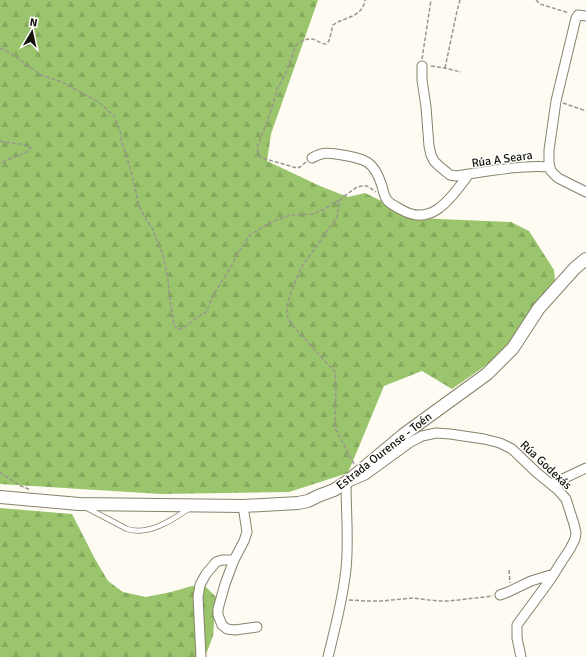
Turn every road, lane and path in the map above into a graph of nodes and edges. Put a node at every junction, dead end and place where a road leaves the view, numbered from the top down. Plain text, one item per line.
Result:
1 (365, 0) edge
2 (431, 0) edge
3 (460, 0) edge
4 (536, 0) edge
5 (582, 16) edge
6 (0, 48) edge
7 (422, 66) junction
8 (445, 68) junction
9 (461, 72) dead end
10 (556, 101) junction
11 (586, 111) edge
12 (0, 141) edge
13 (312, 158) joint
14 (0, 163) edge
15 (550, 167) junction
16 (469, 174) junction
17 (586, 192) edge
18 (340, 200) junction
19 (387, 200) junction
20 (586, 259) edge
21 (586, 468) edge
22 (359, 472) junction
23 (347, 482) junction
24 (552, 484) junction
25 (0, 497) edge
26 (79, 504) junction
27 (195, 505) junction
28 (243, 506) junction
29 (234, 560) junction
30 (509, 570) dead end
31 (554, 574) junction
32 (512, 590) junction
33 (500, 595) joint
34 (342, 599) junction
35 (256, 627) dead end
36 (201, 657) edge
37 (328, 657) edge
38 (521, 657) edge

1 - 13 path
2 - 7 path
3 - 8 path
4 - 5 path
5 - 10 street, Rúa A Seara
6 - 18 path
7 - 8 path
7 - 16 street
8 - 9 path
10 - 11 path
10 - 15 street, Rúa A Seara
12 - 14 path
13 - 19 street
15 - 16 street, Rúa A Seara
15 - 17 street, Rúa A Seara
16 - 19 street, Rúa A Seara
18 - 19 path
18 - 22 path
20 - 22 street, Estrada Ourense - Toén
21 - 24 street
22 - 23 street, Estrada Ourense - Toén
23 - 24 street, Rúa Godexás
23 - 28 street, Estrada Ourense - Toén
23 - 34 street
24 - 31 street, Rúa Godexás
25 - 26 street, Estrada Ourense - Toén
26 - 27 street, Estrada Ourense - Toén
26 - 27 lane
27 - 28 street, Estrada Ourense - Toén
28 - 29 street
29 - 35 street
29 - 36 street
30 - 32 path
31 - 32 street
31 - 38 street, Rúa Godexás
32 - 33 street
33 - 34 path
34 - 37 street

